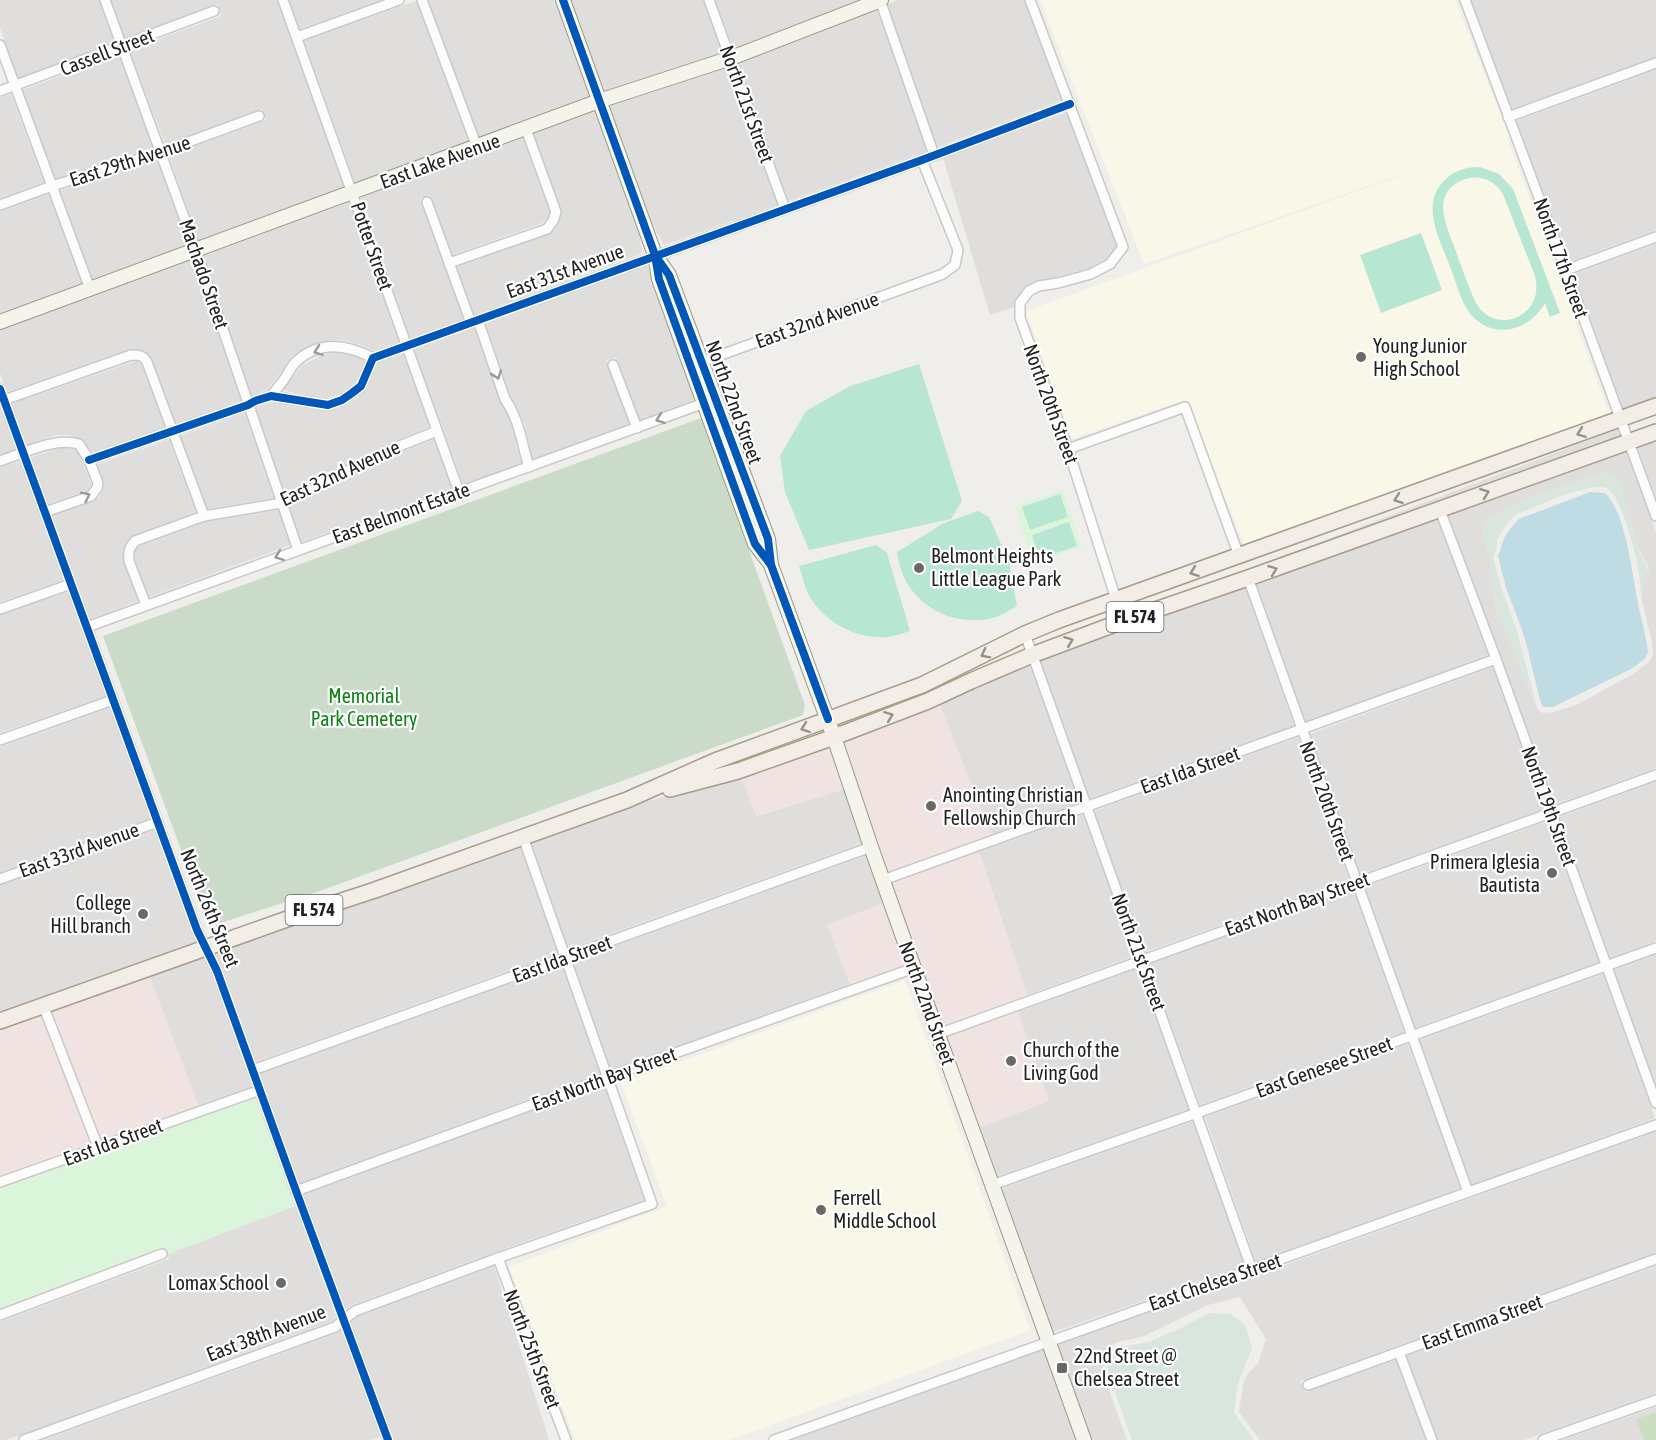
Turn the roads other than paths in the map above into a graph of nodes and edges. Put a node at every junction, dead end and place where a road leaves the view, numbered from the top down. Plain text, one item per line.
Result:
1 (105, 0) edge
2 (283, 0) edge
3 (399, 0) edge
4 (422, 0) edge
5 (563, 0) edge
6 (709, 0) edge
7 (880, 0) edge
8 (1030, 0) edge
9 (1464, 0) edge
10 (214, 11) dead end
11 (297, 37) junction
12 (0, 45) edge
13 (122, 46) junction
14 (731, 58) junction
15 (1656, 63) edge
16 (14, 86) junction
17 (0, 91) edge
18 (600, 101) junction
19 (1070, 104) junction
20 (259, 116) dead end
21 (1508, 117) junction
22 (526, 129) junction
23 (477, 147) junction
24 (162, 152) junction
25 (934, 155) junction
26 (922, 160) junction
27 (52, 186) junction
28 (353, 193) junction
29 (427, 202) dead end
30 (0, 205) edge
31 (785, 209) junction
32 (1656, 237) edge
33 (196, 250) junction
34 (655, 255) junction
35 (449, 263) junction
36 (1566, 270) junction
37 (90, 289) junction
38 (475, 321) junction
39 (0, 322) edge
40 (407, 346) junction
41 (373, 358) junction
42 (696, 364) junction
43 (613, 365) dead end
44 (0, 389) edge
45 (271, 396) junction
46 (4, 400) junction
47 (709, 401) junction
48 (248, 405) junction
49 (1656, 406) edge
50 (1620, 419) junction
51 (637, 428) junction
52 (437, 431) junction
53 (173, 432) junction
54 (1656, 432) edge
55 (1629, 441) junction
56 (1068, 449) junction
57 (24, 453) junction
58 (88, 460) junction
59 (0, 461) edge
60 (529, 467) junction
61 (459, 492) junction
62 (282, 503) junction
63 (1440, 510) junction
64 (45, 512) junction
65 (204, 516) junction
66 (1656, 516) edge
67 (298, 549) junction
68 (1239, 556) junction
69 (1248, 578) junction
70 (71, 584) junction
71 (1116, 600) junction
72 (1182, 601) junction
73 (146, 605) junction
74 (0, 609) edge
75 (1123, 621) junction
76 (87, 627) junction
77 (1025, 634) junction
78 (1032, 655) junction
79 (1496, 659) junction
80 (113, 700) junction
81 (828, 719) junction
82 (1301, 730) junction
83 (834, 737) junction
84 (0, 740) edge
85 (1656, 775) edge
86 (627, 800) junction
87 (1086, 807) junction
88 (1551, 813) junction
89 (158, 822) junction
90 (523, 837) junction
91 (871, 847) junction
92 (0, 879) edge
93 (883, 880) junction
94 (1357, 883) junction
95 (206, 948) junction
96 (1656, 948) edge
97 (565, 957) junction
98 (1142, 960) junction
99 (1606, 966) junction
100 (914, 968) junction
101 (43, 1005) junction
102 (0, 1020) edge
103 (938, 1034) junction
104 (1411, 1036) junction
105 (253, 1070) junction
106 (608, 1077) junction
107 (260, 1090) junction
108 (1656, 1103) edge
109 (1197, 1113) junction
110 (1656, 1125) edge
111 (98, 1147) junction
112 (0, 1182) edge
113 (992, 1185) junction
114 (296, 1191) junction
115 (1468, 1192) junction
116 (162, 1254) dead end
117 (498, 1258) junction
118 (1656, 1259) edge
119 (1252, 1270) junction
120 (0, 1315) edge
121 (343, 1320) junction
122 (1048, 1340) junction
123 (1399, 1352) junction
124 (1308, 1385) dead end
125 (1656, 1400) edge
126 (24, 1440) edge
127 (388, 1440) edge
128 (566, 1440) edge
129 (774, 1440) edge
130 (1084, 1440) edge
131 (1432, 1440) edge
132 (1544, 1440) edge

1 - 13 street, Machado Street
2 - 11 street, Potter Street
3 - 11 street
4 - 23 street
5 - 18 main road, North 22nd Street
6 - 14 street, North 21st Street
7 - 14 main road, East Lake Avenue
7 - 25 street
8 - 19 street
9 - 21 street, North 17th Street
10 - 13 street, Cassell Street
11 - 28 street, Potter Street
12 - 16 street
13 - 16 street, Cassell Street
13 - 24 street, Machado Street
14 - 18 main road, East Lake Avenue
14 - 31 street, North 21st Street
15 - 21 street
16 - 17 street, Cassell Street
16 - 27 street
18 - 22 main road, East Lake Avenue
18 - 34 main road, North 22nd Street
19 - 25 street, East 31st Avenue
19 - 56 street, North 20th Street
20 - 24 street, East 29th Avenue
21 - 36 street, North 17th Street
22 - 23 main road, East Lake Avenue
22 - 35 street
23 - 28 main road, East Lake Avenue
24 - 27 street, East 29th Avenue
24 - 33 street, Machado Street
25 - 26 street, East 31st Avenue
26 - 31 street, East 31st Avenue
26 - 42 street, East 32nd Avenue
27 - 30 street, East 29th Avenue
27 - 37 street
28 - 33 main road, East Lake Avenue
28 - 40 street, Potter Street
29 - 35 street
31 - 34 street, East 31st Avenue
32 - 36 street
33 - 37 main road, East Lake Avenue
33 - 48 street, Machado Street
34 - 38 street, East 31st Avenue
34 - 42 main road, North 22nd Street
35 - 38 street
36 - 50 street, North 17th Street
37 - 39 main road, East Lake Avenue
38 - 40 street, East 31st Avenue
38 -> 60 street
40 - 41 street, East 31st Avenue
40 - 52 street, Potter Street
41 -> 45 street
41 - 45 street
42 - 47 main road, North 22nd Street
43 - 51 street
44 - 46 street, North 26th Street
45 - 48 street
46 - 53 street
46 - 57 street, North 26th Street
47 -> 51 street, East Belmont Estate
47 - 81 main road, North 22nd Street
48 - 53 street
48 - 62 street, Machado Street
49 - 50 main road, FL 574
50 - 55 street, North 17th Street
50 -> 68 main road, FL 574
51 - 60 street, East Belmont Estate
52 - 61 street, Potter Street
52 - 62 street, East 32nd Avenue
53 - 58 street
53 - 65 street
54 - 55 main road, FL 574
63 -> 55 main road, FL 574
55 - 66 street, North 17th Street
56 - 68 street
56 - 71 street, North 20th Street
57 - 58 street
57 - 59 street
57 - 64 street, North 26th Street
64 -> 58 street
60 - 61 street, East Belmont Estate
61 - 67 street, East Belmont Estate
62 - 65 street, East 32nd Avenue
62 - 67 street, Machado Street
69 -> 63 main road, FL 574
63 - 79 street, North 19th Street
64 - 70 street, North 26th Street
65 - 73 street, East 32nd Avenue
67 -> 73 street, East Belmont Estate
68 -> 71 main road, FL 574
68 - 72 main road
69 - 72 main road, FL 574
69 - 82 street, North 20th Street
70 - 74 street
70 - 76 street, North 26th Street
71 - 75 street, North 20th Street
71 - 77 main road, FL 574
72 - 75 main road, FL 574
73 - 76 street, East Belmont Estate
78 -> 75 main road, FL 574
76 - 80 street, North 26th Street
77 - 78 street, North 21st Street
77 -> 81 main road, FL 574
83 -> 78 main road, FL 574
78 - 87 street, North 21st Street
79 - 82 street, East Ida Street
79 - 88 street, North 19th Street
80 - 84 street
80 - 89 street, North 26th Street
81 - 83 main road, North 22nd Street
81 -> 86 main road, FL 574
82 - 87 street, East Ida Street
82 - 94 street, North 20th Street
83 - 86 main road, FL 574
83 - 91 main road, North 22nd Street
85 - 88 street, East North Bay Street
86 - 90 main road, FL 574
87 - 93 street, East Ida Street
87 - 98 street, North 21st Street
88 - 94 street, East North Bay Street
88 - 99 street, North 19th Street
89 - 92 street, East 33rd Avenue
89 - 95 street, North 26th Street
90 - 95 main road, FL 574
90 - 97 street
91 - 93 main road, North 22nd Street
91 - 97 street, East Ida Street
93 - 100 main road, North 22nd Street
94 - 98 street, East North Bay Street
94 - 104 street, North 20th Street
95 - 101 main road, FL 574
95 - 105 street, North 26th Street
96 - 99 street, East Genesee Street
97 - 105 street, East Ida Street
97 - 106 street
98 - 103 street, East North Bay Street
98 - 109 street, North 21st Street
99 - 104 street, East Genesee Street
99 - 108 street, North 19th Street
100 - 103 main road, North 22nd Street
100 - 106 street, East North Bay Street
101 - 102 main road, FL 574
101 - 111 street
103 - 113 main road, North 22nd Street
104 - 109 street, East Genesee Street
104 - 115 street, North 20th Street
105 - 107 street, North 26th Street
106 - 114 street, East North Bay Street
106 - 117 street, East 38th Avenue
107 - 111 street, East Ida Street
107 - 114 street, North 26th Street
109 - 113 street, East Genesee Street
109 - 119 street, North 21st Street
110 - 115 street, East Chelsea Street
111 - 112 street, East Ida Street
113 - 122 main road, North 22nd Street
114 - 121 street, North 26th Street
115 - 119 street, East Chelsea Street
116 - 120 street
117 - 121 street, East 38th Avenue
117 - 128 street, North 25th Street
118 - 123 street, East Emma Street
119 - 122 street, East Chelsea Street
121 - 126 street, East 38th Avenue
121 - 127 street, North 26th Street
122 - 129 street, East Chelsea Street
122 - 130 main road, North 22nd Street
123 - 124 street, East Emma Street
123 - 131 street
125 - 132 street

